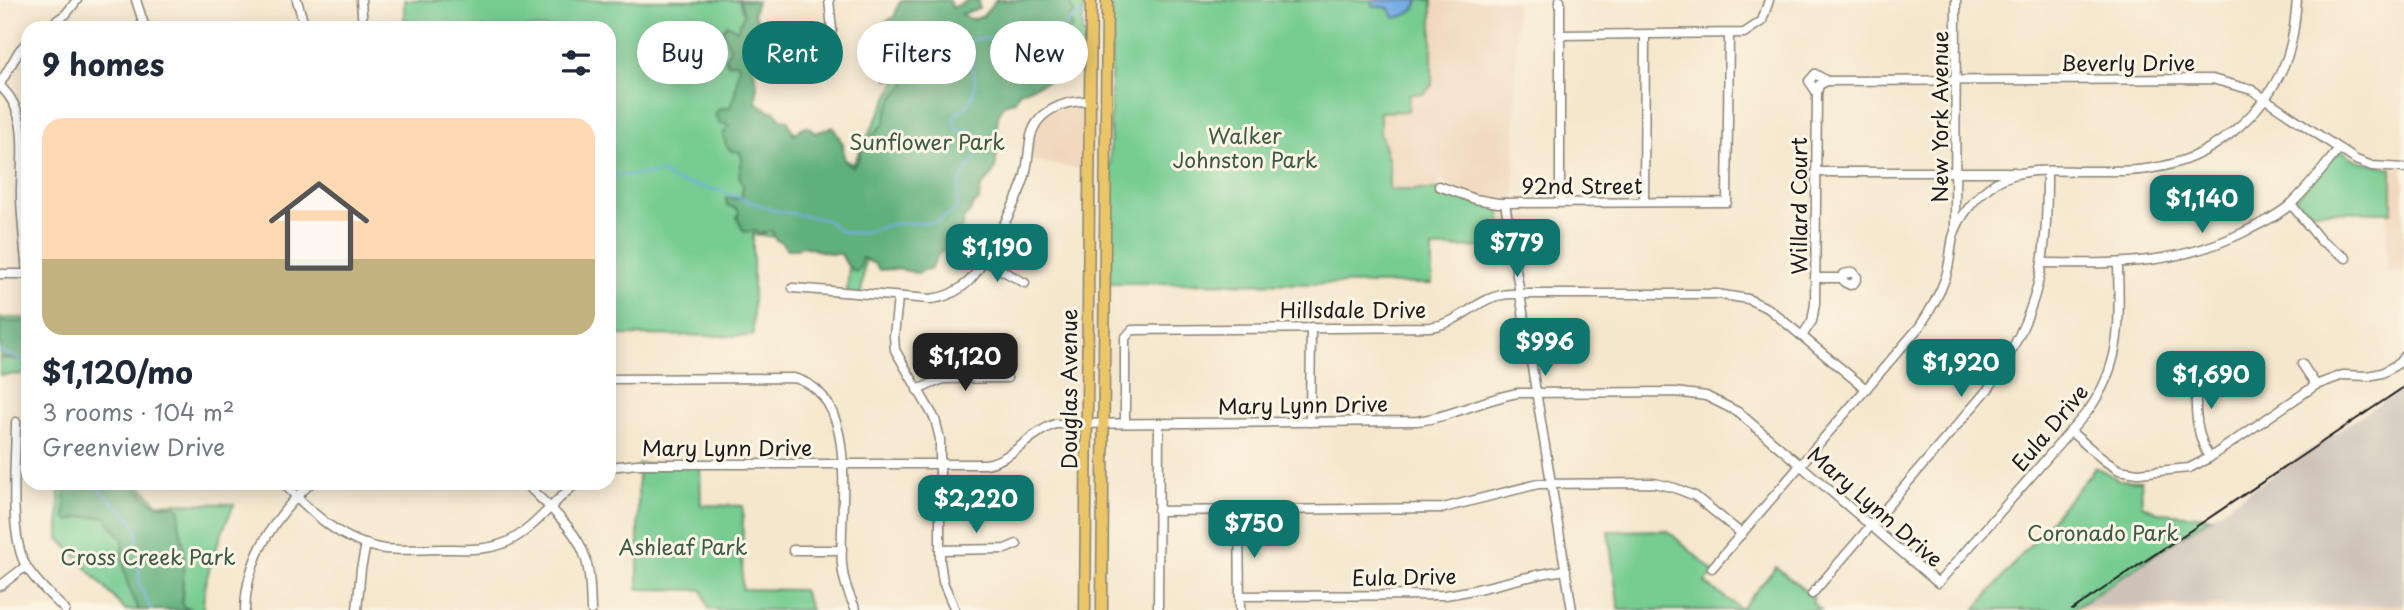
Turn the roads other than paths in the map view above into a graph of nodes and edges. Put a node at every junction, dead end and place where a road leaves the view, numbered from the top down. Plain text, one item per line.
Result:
1 (77, 0) edge
2 (136, 0) edge
3 (296, 0) edge
4 (361, 0) edge
5 (829, 0) edge
6 (1091, 0) edge
7 (1107, 0) edge
8 (1560, 0) edge
9 (1769, 0) edge
10 (1956, 0) edge
11 (2297, 0) edge
12 (60, 21) edge
13 (143, 21) edge
14 (303, 21) edge
15 (362, 21) edge
16 (831, 21) edge
17 (1559, 35) junction
18 (1645, 35) junction
19 (1729, 35) junction
20 (21, 49) edge
21 (1811, 77) joint
22 (1956, 80) junction
23 (1827, 81) junction
24 (0, 85) edge
25 (1816, 93) junction
26 (2266, 99) junction
27 (1090, 101) junction
28 (21, 131) edge
29 (2339, 149) junction
30 (2404, 168) edge
31 (1816, 172) junction
32 (1956, 172) junction
33 (2017, 172) junction
34 (2047, 172) junction
35 (1439, 186) dead end
36 (1560, 202) junction
37 (1644, 202) junction
38 (1505, 203) junction
39 (2291, 204) junction
40 (1954, 235) junction
41 (2346, 258) dead end
42 (983, 260) junction
43 (2043, 263) junction
44 (2118, 264) junction
45 (0, 274) edge
46 (21, 274) edge
47 (1815, 278) junction
48 (1843, 278) dead end
49 (1025, 283) dead end
50 (793, 288) dead end
51 (1520, 294) junction
52 (898, 298) junction
53 (1311, 327) junction
54 (1802, 336) junction
55 (2404, 356) edge
56 (2202, 364) dead end
57 (2302, 364) dead end
58 (1007, 378) dead end
59 (616, 379) edge
60 (2316, 386) junction
61 (1866, 389) junction
62 (917, 390) junction
63 (1536, 392) junction
64 (16, 422) dead end
65 (1310, 422) junction
66 (1104, 423) junction
67 (1125, 423) junction
68 (1159, 423) junction
69 (1087, 424) junction
70 (2070, 431) junction
71 (2209, 458) junction
72 (842, 464) junction
73 (940, 464) junction
74 (1801, 465) junction
75 (616, 466) edge
76 (1551, 483) junction
77 (290, 490) edge
78 (304, 490) edge
79 (532, 490) edge
80 (569, 490) edge
81 (297, 497) junction
82 (549, 508) junction
83 (1158, 511) junction
84 (1239, 511) junction
85 (1871, 525) junction
86 (1742, 534) junction
87 (366, 544) junction
88 (1017, 544) dead end
89 (793, 550) dead end
90 (842, 550) junction
91 (940, 550) junction
92 (26, 566) junction
93 (1712, 568) dead end
94 (1566, 570) junction
95 (1938, 583) joint
96 (0, 586) edge
97 (1812, 594) dead end
98 (1240, 596) junction
99 (65, 610) edge
100 (245, 610) edge
101 (357, 610) edge
102 (591, 610) edge
103 (856, 610) edge
104 (955, 610) edge
105 (1085, 610) edge
106 (1102, 610) edge
107 (1158, 610) edge
108 (1240, 610) edge
109 (1572, 610) edge

1 - 12 street
2 - 13 street
3 - 14 street
4 - 15 street
5 - 16 street
6 - 27 main road, Douglas Avenue
7 - 66 main road, Douglas Avenue
8 - 17 street
9 - 19 street
10 - 22 street, New York Avenue
11 - 26 street
17 - 18 street
17 - 36 street
18 - 19 street
18 - 37 street
19 - 37 street, 92nd Street
20 - 24 street
21 - 23 street, Beverly Drive
21 - 25 street, Willard Court
22 - 23 street, Beverly Drive
22 - 26 street, Beverly Drive
22 - 32 street, New York Avenue
23 - 25 street
24 - 28 street
25 - 31 street, Willard Court
26 - 29 street, Beverly Drive
26 - 34 street
27 - 42 street
27 - 69 main road, Douglas Avenue
29 - 30 street, Beverly Drive
29 - 39 street
31 - 32 street
31 - 47 street, Willard Court
32 - 33 street
32 - 40 street, New York Avenue
33 - 34 street
33 - 40 street
34 - 43 street
35 - 38 street, 92nd Street
36 - 37 street, 92nd Street
36 - 38 street, 92nd Street
38 - 51 street
39 - 41 street
39 - 44 street
40 - 61 street
42 - 49 street
42 - 52 street
43 - 44 street
43 - 85 street
44 - 70 street, Eula Drive
45 - 46 street
47 - 48 street
47 - 54 street, Willard Court
50 - 52 street
51 - 53 street, Hillsdale Drive
51 - 54 street, Hillsdale Drive
51 - 63 street
52 - 62 street
53 - 65 street
53 - 67 street, Hillsdale Drive
54 - 61 street, Hillsdale Drive
55 - 60 street
56 - 71 street
57 - 60 street
58 - 62 street
59 - 72 street
60 - 71 street
61 - 74 street
62 - 73 street
63 - 65 street, Mary Lynn Drive
63 - 74 street, Mary Lynn Drive
63 - 76 street
64 - 92 street
65 - 68 street, Mary Lynn Drive
66 - 67 street, Mary Lynn Drive
66 - 69 street, Mary Lynn Drive
66 - 106 main road, Douglas Avenue
67 - 68 street, Mary Lynn Drive
68 - 83 street
69 - 73 street, Mary Lynn Drive
69 - 105 main road, Douglas Avenue
70 - 71 street
70 - 95 street, Eula Drive
72 - 73 street, Mary Lynn Drive
72 - 75 street, Mary Lynn Drive
72 - 90 street
73 - 91 street
74 - 85 street, Mary Lynn Drive
74 - 86 street
76 - 84 street
76 - 86 street
76 - 94 street
77 - 81 street
78 - 81 street
79 - 82 street
80 - 82 street
81 - 87 street
81 - 100 street
82 - 87 street
82 - 102 street
83 - 84 street
83 - 107 street
84 - 98 street
85 - 95 street, Mary Lynn Drive
85 - 97 street
86 - 93 street
87 - 101 street
88 - 91 street
89 - 90 street
90 - 103 street
91 - 104 street
92 - 96 street
92 - 99 street
94 - 98 street, Eula Drive
94 - 109 street
98 - 108 street

